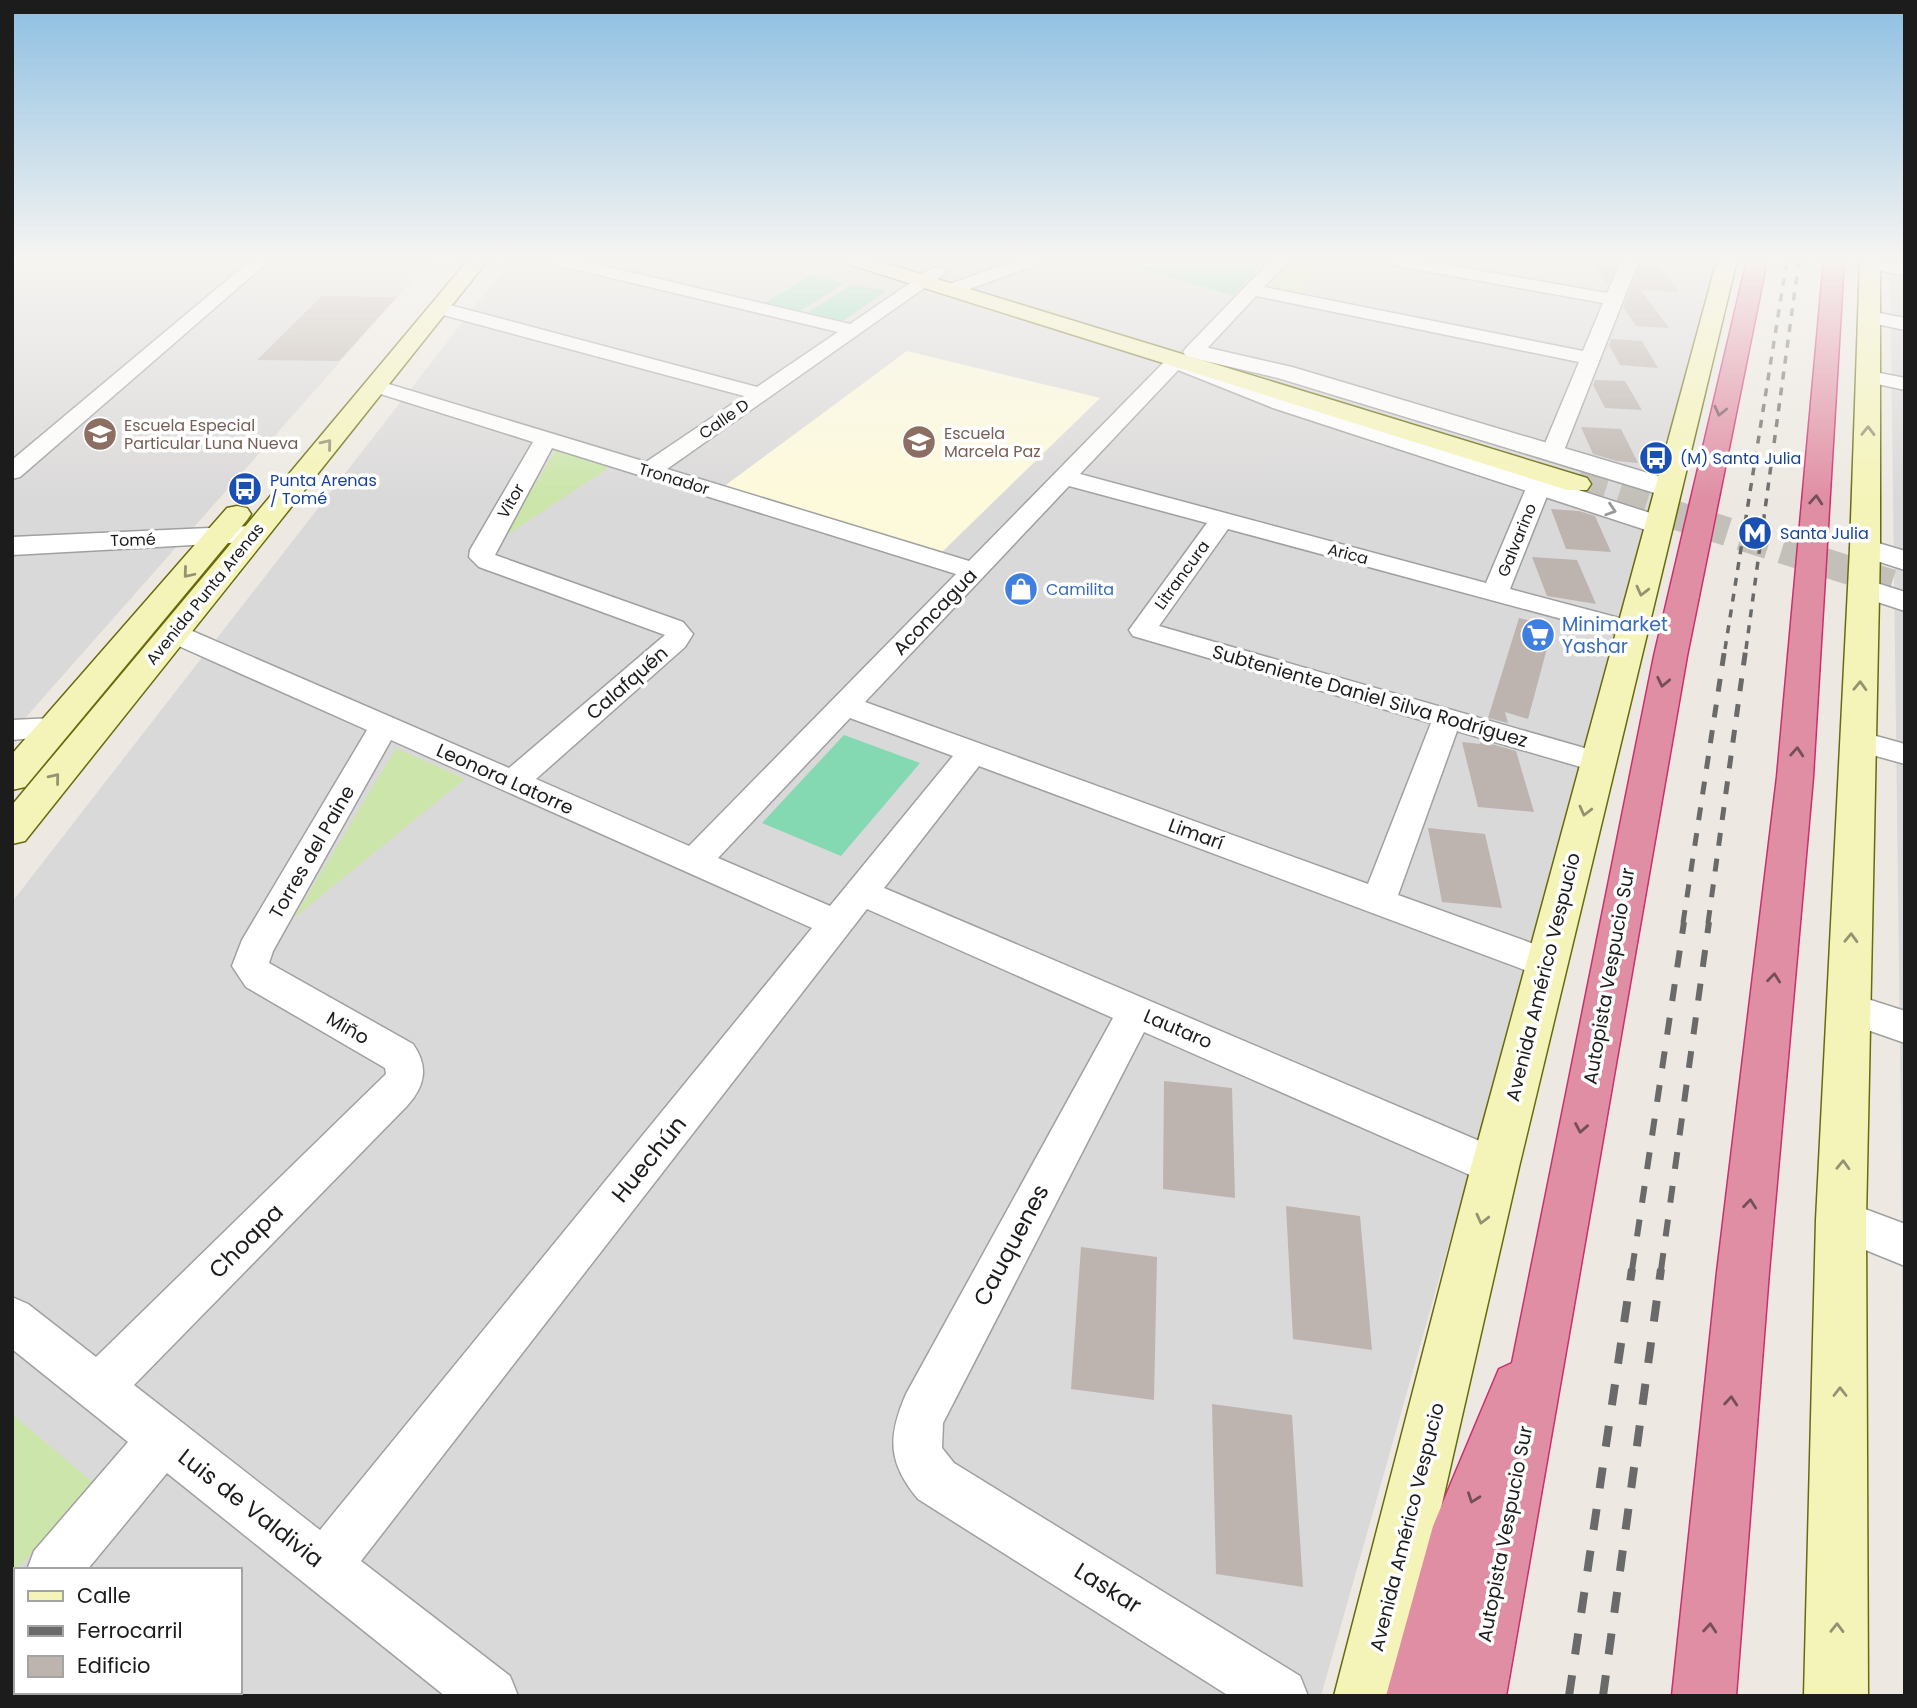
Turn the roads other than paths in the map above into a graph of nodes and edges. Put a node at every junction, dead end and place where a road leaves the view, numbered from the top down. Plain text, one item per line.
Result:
1 (167, 340) edge
2 (387, 340) edge
3 (413, 340) edge
4 (557, 340) edge
5 (838, 340) edge
6 (1130, 340) edge
7 (1137, 340) edge
8 (1201, 340) edge
9 (1496, 340) edge
10 (1599, 340) edge
11 (1706, 340) edge
12 (1737, 340) edge
13 (1828, 340) edge
14 (1869, 340) edge
15 (1184, 356) junction
16 (1591, 359) junction
17 (1870, 377) junction
18 (1905, 384) edge
19 (374, 386) junction
20 (760, 394) junction
21 (546, 439) junction
22 (1552, 453) junction
23 (649, 471) junction
24 (12, 472) edge
25 (1064, 477) junction
26 (1580, 478) tunnel mouth
27 (1539, 486) junction
28 (1668, 488) junction
29 (1222, 520) junction
30 (1659, 525) junction
31 (253, 535) junction
32 (218, 537) junction
33 (12, 545) edge
34 (488, 562) joint
35 (1878, 566) edge
36 (974, 571) junction
37 (1495, 593) junction
38 (1905, 602) edge
39 (1143, 630) joint
40 (1632, 630) junction
41 (173, 633) junction
42 (845, 705) junction
43 (1447, 719) junction
44 (384, 726) junction
45 (54, 728) junction
46 (12, 730) edge
47 (1858, 741) junction
48 (973, 752) junction
49 (1905, 754) edge
50 (1598, 762) junction
51 (12, 778) edge
52 (513, 782) junction
53 (12, 831) edge
54 (694, 862) junction
55 (861, 892) junction
56 (1378, 901) junction
57 (836, 925) junction
58 (1546, 963) junction
59 (259, 977) joint
60 (1849, 1007) junction
61 (1136, 1011) junction
62 (1905, 1027) edge
63 (393, 1094) joint
64 (1495, 1167) junction
65 (1841, 1220) junction
66 (1905, 1245) edge
67 (12, 1320) edge
68 (1547, 1322) junction
69 (98, 1388) junction
70 (163, 1439) junction
71 (936, 1481) joint
72 (324, 1566) junction
73 (55, 1568) edge
74 (490, 1696) edge
75 (1280, 1696) edge
76 (1366, 1696) edge
77 (1418, 1696) edge
78 (1474, 1696) edge
79 (1704, 1696) edge
80 (1836, 1696) edge

1 - 24 street
2 - 32 main road, Avenida Punta Arenas
3 - 19 main road, Avenida Punta Arenas
4 - 20 street
5 - 20 street, Calle D
6 - 15 main road
7 - 15 main road
8 - 15 street, Aconcagua
9 - 16 street
10 - 16 street
11 - 28 main road, Avenida Américo Vespucio
12 -> 68 highway, Autopista Vespucio Sur
79 -> 13 highway
14 - 17 main road
15 - 22 street
15 - 25 street, Aconcagua
15 - 26 main road
15 - 27 street
16 - 22 street
17 - 18 street
35 -> 17 main road
19 - 21 street, Tronador
31 -> 19 main road, Avenida Punta Arenas
20 - 23 street, Calle D
21 - 23 street, Tronador
21 - 34 street, Vitor
22 - 28 street
23 - 36 street, Tronador
25 - 29 street, Arica
25 - 36 street, Aconcagua
27 -> 30 street
27 - 37 street, Galvarino
28 - 30 main road, Avenida Américo Vespucio
29 - 37 street, Arica
29 - 39 street, Litrancura
30 -> 40 main road, Avenida Américo Vespucio
31 - 32 street, Tomé
31 - 41 main road, Avenida Punta Arenas
32 - 33 street, Tomé
32 -> 45 main road, Avenida Punta Arenas
34 - 52 street, Calafquén
35 - 38 street
47 -> 35 main road
36 - 42 street, Aconcagua
37 - 40 street, Arica
39 - 43 street, Subteniente Daniel Silva Rodríguez
40 - 50 main road, Avenida Américo Vespucio
41 - 44 street, Leonora Latorre
53 -> 41 main road, Avenida Punta Arenas
42 - 48 street, Limarí
42 - 54 street, Aconcagua
43 - 50 street, Subteniente Daniel Silva Rodríguez
43 - 56 street
44 - 52 street, Leonora Latorre
44 - 59 street, Torres del Paine
45 - 46 street
45 - 51 main road, Avenida Punta Arenas
47 - 49 street
60 -> 47 main road
48 - 55 street, Huechún
48 - 56 street, Limarí
50 -> 58 main road, Avenida Américo Vespucio
52 - 54 street, Leonora Latorre
54 - 57 street, Leonora Latorre
55 - 57 street, Huechún
55 - 61 street, Lautaro
56 - 58 street, Limarí
57 - 72 street, Huechún
58 - 64 main road, Avenida Américo Vespucio
59 - 63 street, Miño
60 - 62 street
65 -> 60 main road
61 - 64 street, Lautaro
61 - 71 street, Cauquenes
63 - 69 street, Choapa
64 -> 76 main road, Avenida Américo Vespucio
65 - 66 street
80 -> 65 main road
67 - 69 street, Luis de Valdivia
68 -> 77 highway
68 - 78 highway, Autopista Vespucio Sur
69 - 70 street, Luis de Valdivia
70 - 72 street, Luis de Valdivia
70 - 73 street
71 - 75 street, Laskar
72 - 74 street, Luis de Valdivia

